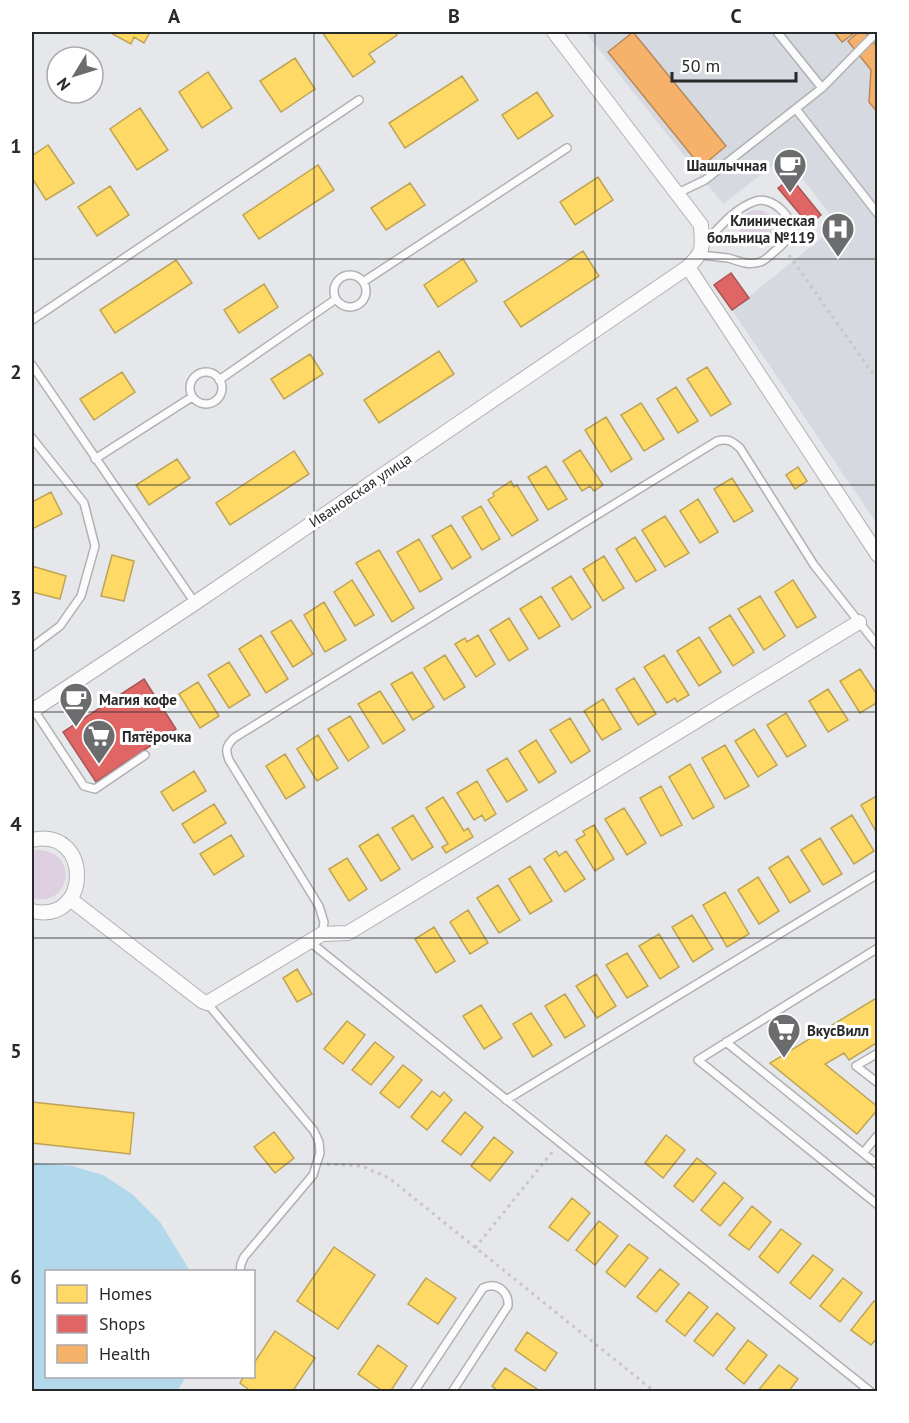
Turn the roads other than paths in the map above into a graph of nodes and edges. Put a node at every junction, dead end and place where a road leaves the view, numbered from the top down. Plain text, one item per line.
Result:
1 (554, 32) edge
2 (777, 32) edge
3 (877, 32) edge
4 (822, 88) junction
5 (359, 100) dead end
6 (796, 109) junction
7 (567, 148) dead end
8 (678, 193) junction
9 (878, 214) edge
10 (701, 251) junction
11 (688, 267) junction
12 (363, 282) junction
13 (336, 299) junction
14 (32, 320) edge
15 (32, 365) edge
16 (219, 380) junction
17 (192, 397) junction
18 (32, 438) edge
19 (95, 459) junction
20 (878, 555) edge
21 (195, 603) junction
22 (859, 622) junction
23 (878, 646) edge
24 (32, 647) edge
25 (33, 710) edge
26 (145, 755) dead end
27 (32, 840) edge
28 (878, 874) edge
29 (70, 899) junction
30 (32, 912) edge
31 (322, 934) junction
32 (310, 942) junction
33 (878, 948) edge
34 (207, 1003) junction
35 (726, 1042) junction
36 (878, 1053) edge
37 (878, 1083) edge
38 (507, 1100) junction
39 (878, 1135) edge
40 (863, 1153) junction
41 (878, 1165) edge
42 (878, 1205) edge
43 (240, 1270) edge
44 (414, 1392) edge
45 (452, 1392) edge
46 (871, 1392) edge

1 - 8 street
2 - 4 lane
3 - 4 lane
4 - 6 lane
5 - 14 lane
6 - 8 lane
6 - 9 lane
7 - 12 lane
8 - 10 street
10 - 10 lane
10 - 11 street, Ивановская улица
11 - 20 street
11 - 21 street, Ивановская улица
12 - 13 lane
12 - 13 lane
13 - 16 lane
15 - 19 lane
16 - 17 lane
16 - 17 lane
17 - 19 lane
18 - 24 lane
19 - 21 lane
21 - 25 street, Ивановская улица
22 - 23 lane
22 - 31 street
22 - 31 lane
25 - 26 lane
27 - 29 street
28 - 38 lane
29 - 30 street
29 - 34 street
31 - 32 street
32 - 34 street
32 - 38 lane
33 - 35 lane
34 - 43 lane
35 - 40 lane
35 - 42 lane
36 - 37 lane
38 - 46 lane
39 - 40 lane
40 - 41 lane
44 - 45 lane

